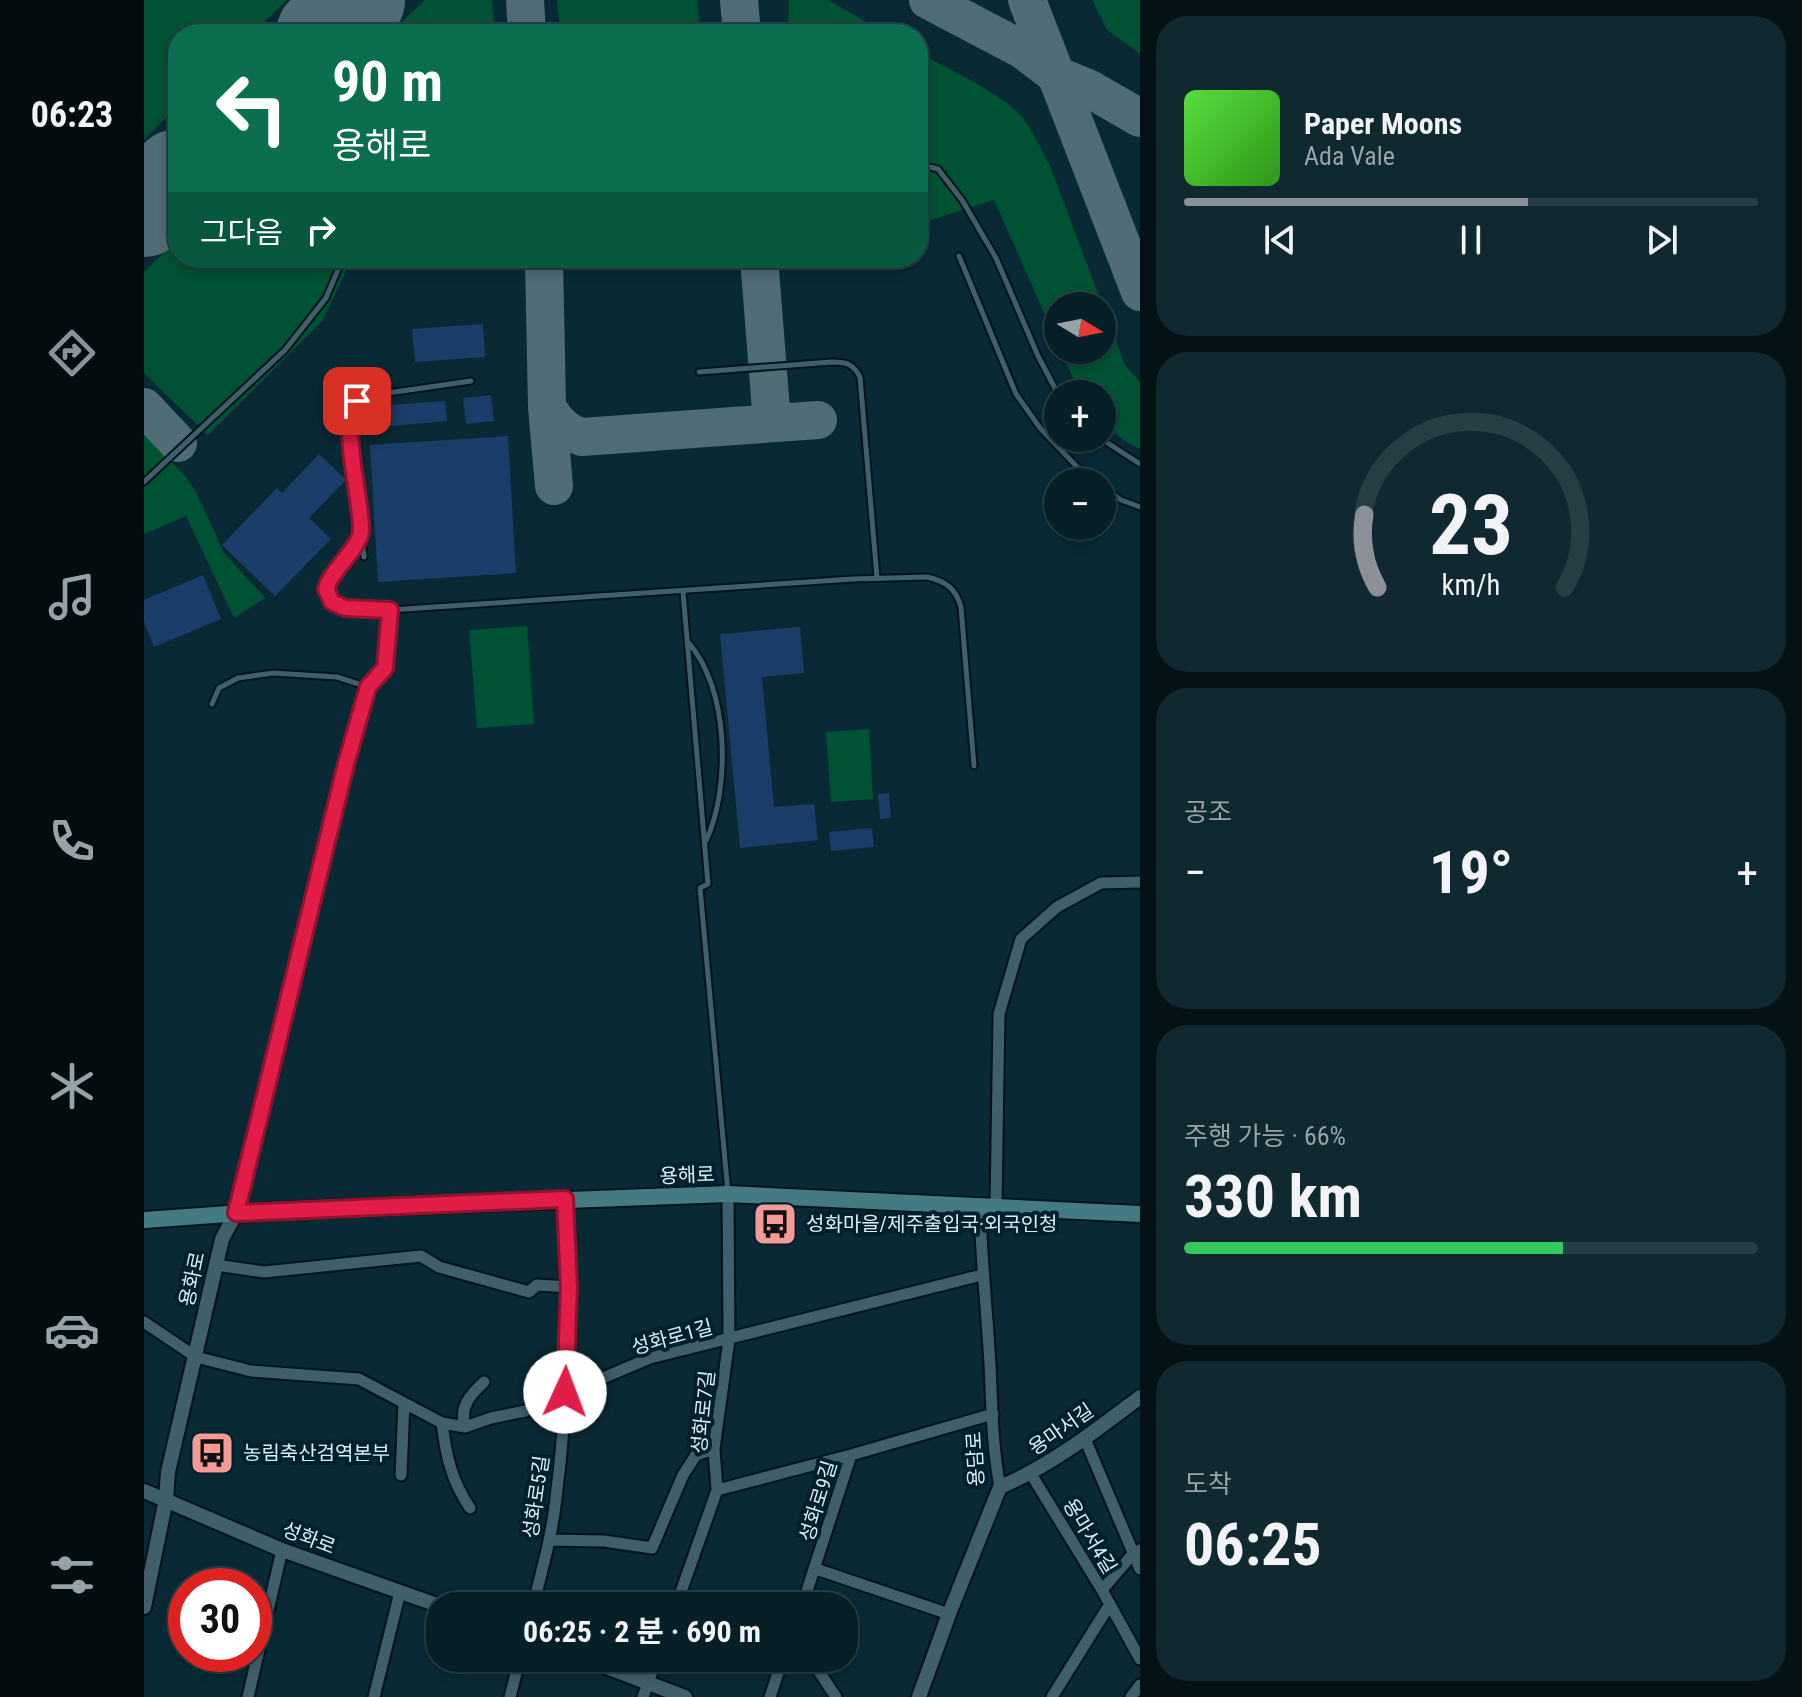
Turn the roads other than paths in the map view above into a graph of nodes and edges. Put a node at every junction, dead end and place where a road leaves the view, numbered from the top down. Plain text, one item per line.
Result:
1 (928, 166) edge
2 (959, 256) dead end
3 (339, 268) edge
4 (699, 372) dead end
5 (1051, 380) edge
6 (471, 381) dead end
7 (1116, 448) edge
8 (1140, 464) edge
9 (1078, 468) edge
10 (144, 482) edge
11 (1116, 496) edge
12 (1140, 507) edge
13 (361, 534) junction
14 (364, 557) dead end
15 (877, 578) junction
16 (683, 592) junction
17 (390, 610) junction
18 (687, 641) junction
19 (368, 687) junction
20 (212, 704) dead end
21 (974, 766) dead end
22 (705, 844) junction
23 (1140, 882) edge
24 (728, 1194) junction
25 (565, 1199) junction
26 (988, 1206) junction
27 (236, 1213) junction
28 (1140, 1214) edge
29 (144, 1220) edge
30 (216, 1265) junction
31 (982, 1275) junction
32 (569, 1287) junction
33 (144, 1322) edge
34 (729, 1340) junction
35 (196, 1357) junction
36 (484, 1382) dead end
37 (565, 1392) junction
38 (1140, 1397) edge
39 (404, 1403) junction
40 (993, 1414) junction
41 (442, 1423) junction
42 (465, 1427) junction
43 (1085, 1439) junction
44 (714, 1449) junction
45 (851, 1455) junction
46 (1031, 1474) junction
47 (401, 1475) dead end
48 (1000, 1487) junction
49 (717, 1490) junction
50 (144, 1491) edge
51 (166, 1499) junction
52 (470, 1508) dead end
53 (549, 1540) junction
54 (282, 1550) junction
55 (1136, 1552) edge
56 (816, 1569) junction
57 (1140, 1569) edge
58 (1102, 1590) junction
59 (400, 1592) junction
60 (536, 1592) edge
61 (681, 1592) edge
62 (807, 1592) edge
63 (426, 1601) edge
64 (1110, 1604) junction
65 (144, 1607) edge
66 (949, 1614) junction
67 (1140, 1659) edge
68 (516, 1672) edge
69 (611, 1672) edge
70 (778, 1672) edge
71 (819, 1672) edge
72 (1140, 1685) edge
73 (646, 1690) edge
74 (248, 1697) edge
75 (374, 1697) edge
76 (510, 1697) edge
77 (685, 1697) edge
78 (770, 1697) edge
79 (836, 1697) edge
80 (919, 1697) edge
81 (1052, 1697) edge
82 (1131, 1697) edge

1 - 5 lane
2 - 9 lane
3 - 10 lane
4 - 15 lane
6 - 13 lane
7 - 8 lane
11 - 12 lane
13 - 14 lane
13 - 17 lane
15 - 16 lane
15 - 21 lane
16 - 17 lane
16 - 18 lane
17 - 19 lane
18 - 22 lane
18 - 22 lane
19 - 20 lane
19 - 27 street
22 - 24 lane
23 - 26 street, 용담로
24 - 25 main road, 용해로
24 - 26 main road, 용해로
24 - 34 street, 성화로7길
25 - 27 main road, 용해로
25 - 32 street, 성화로5길
26 - 28 main road, 용해로
26 - 31 street, 용담로
27 - 29 main road, 용해로
27 - 30 street, 용화로
30 - 32 street
30 - 35 street, 용화로
31 - 34 street, 성화로1길
31 - 40 street, 용담로
32 - 37 street, 성화로5길
33 - 35 street
34 - 37 street, 성화로1길
34 - 44 street, 성화로7길
35 - 39 street, 성화로1길
35 - 51 street, 용화로
36 - 42 street
37 - 42 street, 성화로1길
37 - 53 street, 성화로5길
38 - 43 street, 용마서길
39 - 41 street, 성화로1길
39 - 47 street
40 - 45 street, 성화로9길
40 - 48 street, 용담로
41 - 42 street, 성화로1길
41 - 52 street
43 - 46 street, 용마서길
43 - 55 street
44 - 49 street, 성화로7길
44 - 53 street
45 - 49 street
45 - 56 street, 성화로9길
46 - 48 street, 용마서길
46 - 58 street, 용마서4길
48 - 66 street, 용담로
49 - 61 street, 성화로7길
50 - 51 street, 성화로
51 - 54 street, 성화로
51 - 65 street, 용화로
53 - 60 street, 성화로5길
54 - 59 street, 성화로
54 - 74 street
55 - 57 street
55 - 58 street
56 - 62 street, 성화로9길
56 - 66 street
58 - 64 street, 용마서4길
59 - 63 street, 성화로
59 - 75 street
64 - 67 street, 용마서4길
64 - 81 street
66 - 80 street, 용담로
68 - 76 street
69 - 73 street
70 - 78 street
71 - 79 street
72 - 82 street
73 - 77 street

